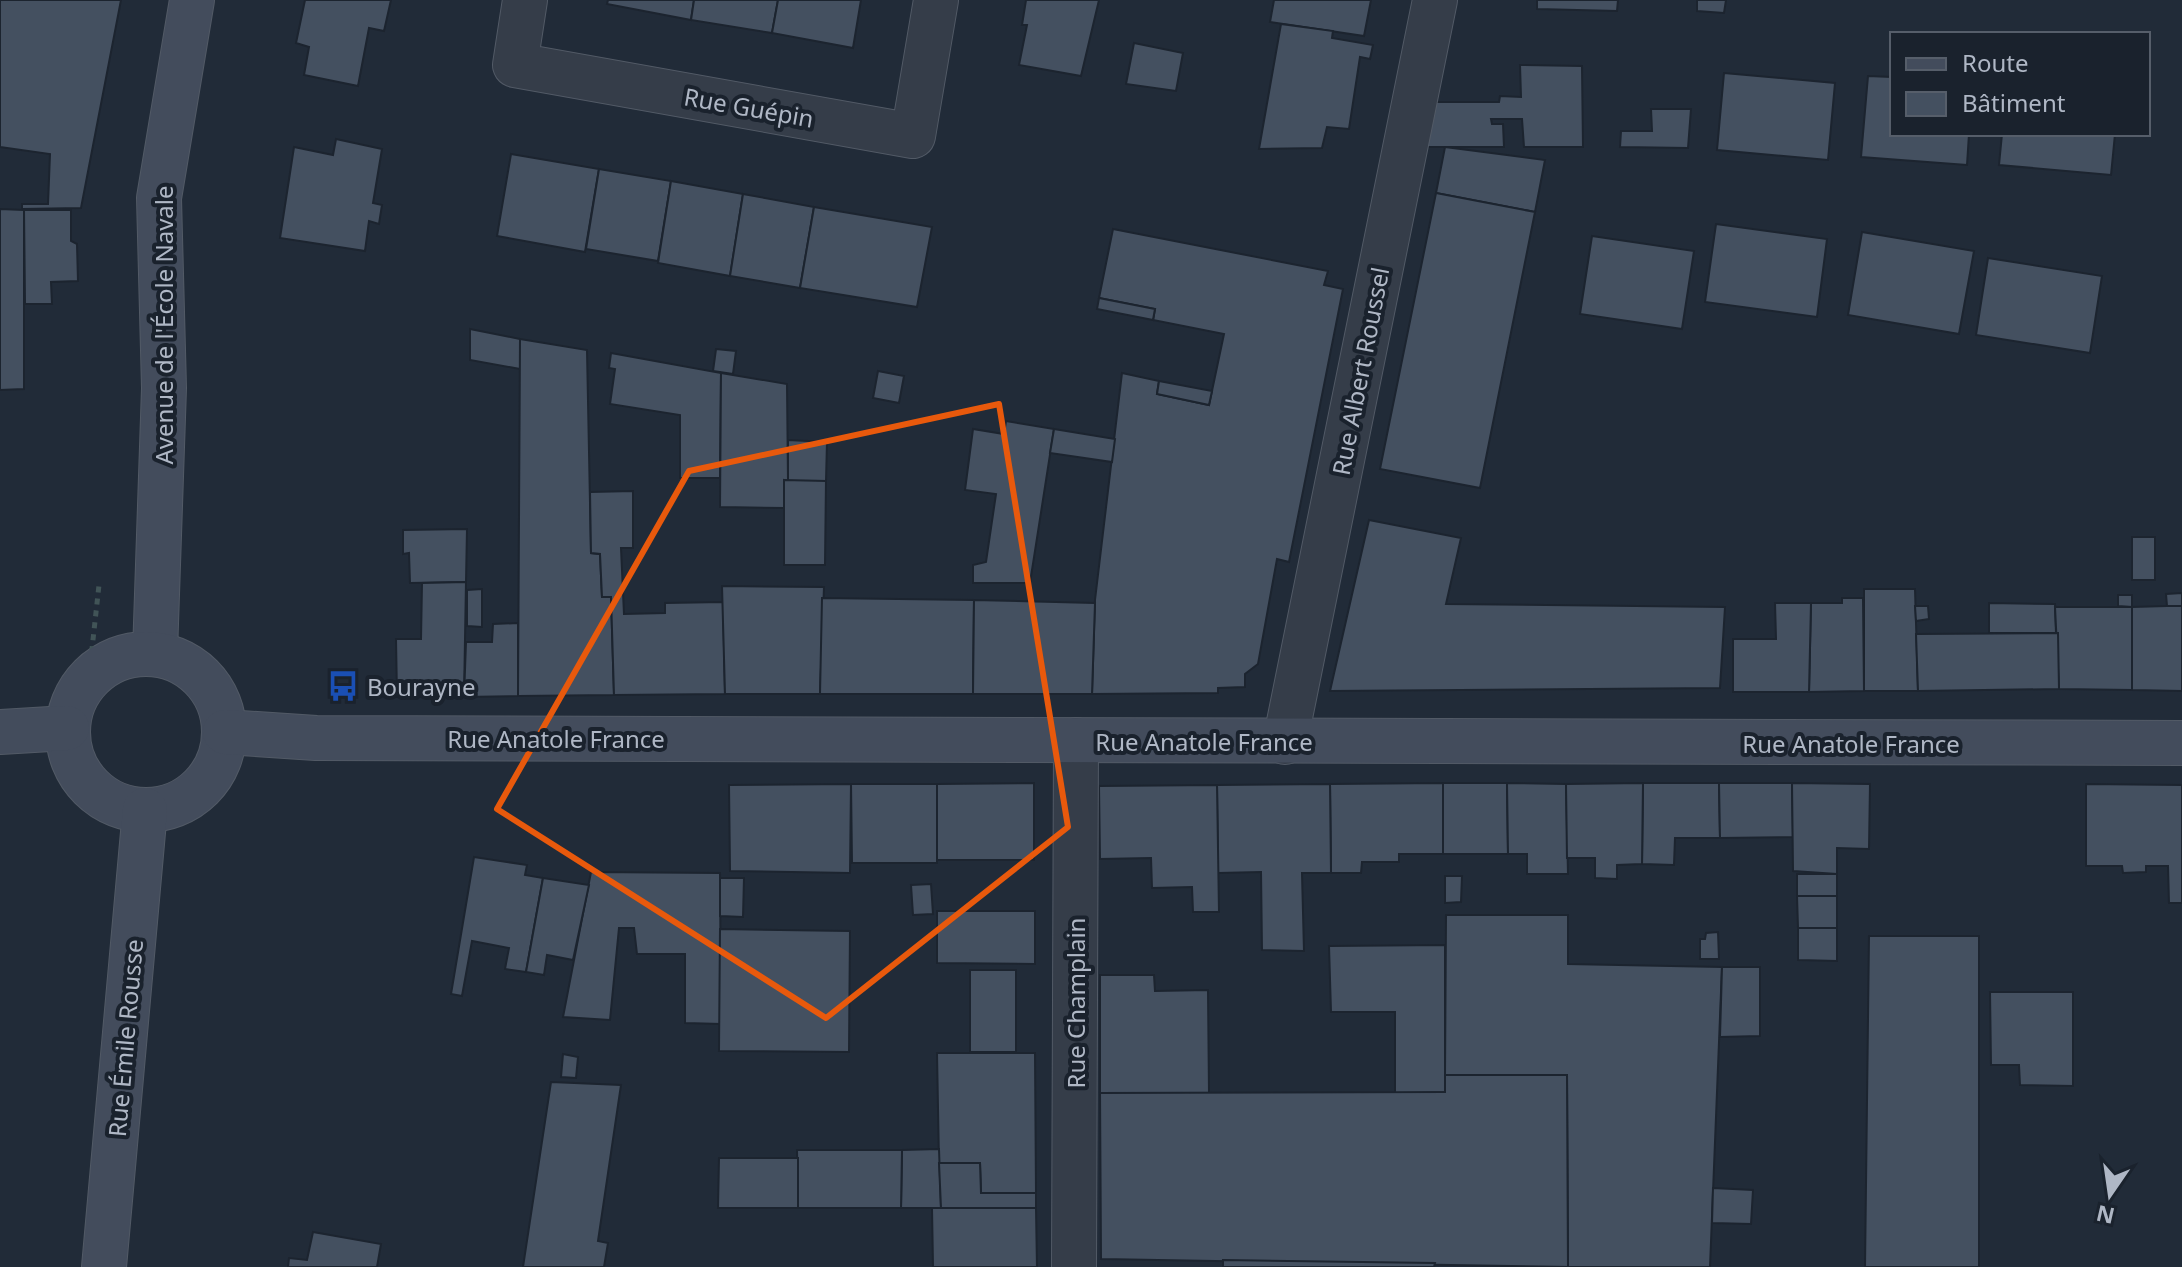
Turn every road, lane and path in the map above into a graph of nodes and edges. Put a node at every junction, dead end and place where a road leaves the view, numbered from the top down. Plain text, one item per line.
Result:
1 (192, 0) edge
2 (525, 0) edge
3 (936, 0) edge
4 (1435, 0) edge
5 (155, 653) junction
6 (67, 728) junction
7 (0, 732) edge
8 (225, 732) junction
9 (1076, 740) junction
10 (1285, 742) junction
11 (2182, 743) edge
12 (145, 810) junction
13 (104, 1267) edge
14 (1074, 1267) edge

1 - 5 main road, Avenue de l'École Navale
2 - 3 street, Rue Guépin
4 - 10 street, Rue Albert Roussel
5 - 6 main road
5 - 8 main road
6 - 7 main road
6 - 12 main road
8 - 9 main road, Rue Anatole France
8 - 12 main road
9 - 10 main road, Rue Anatole France
9 - 14 street, Rue Champlain
10 - 11 main road, Rue Anatole France
12 - 13 main road, Rue Émile Rousse

